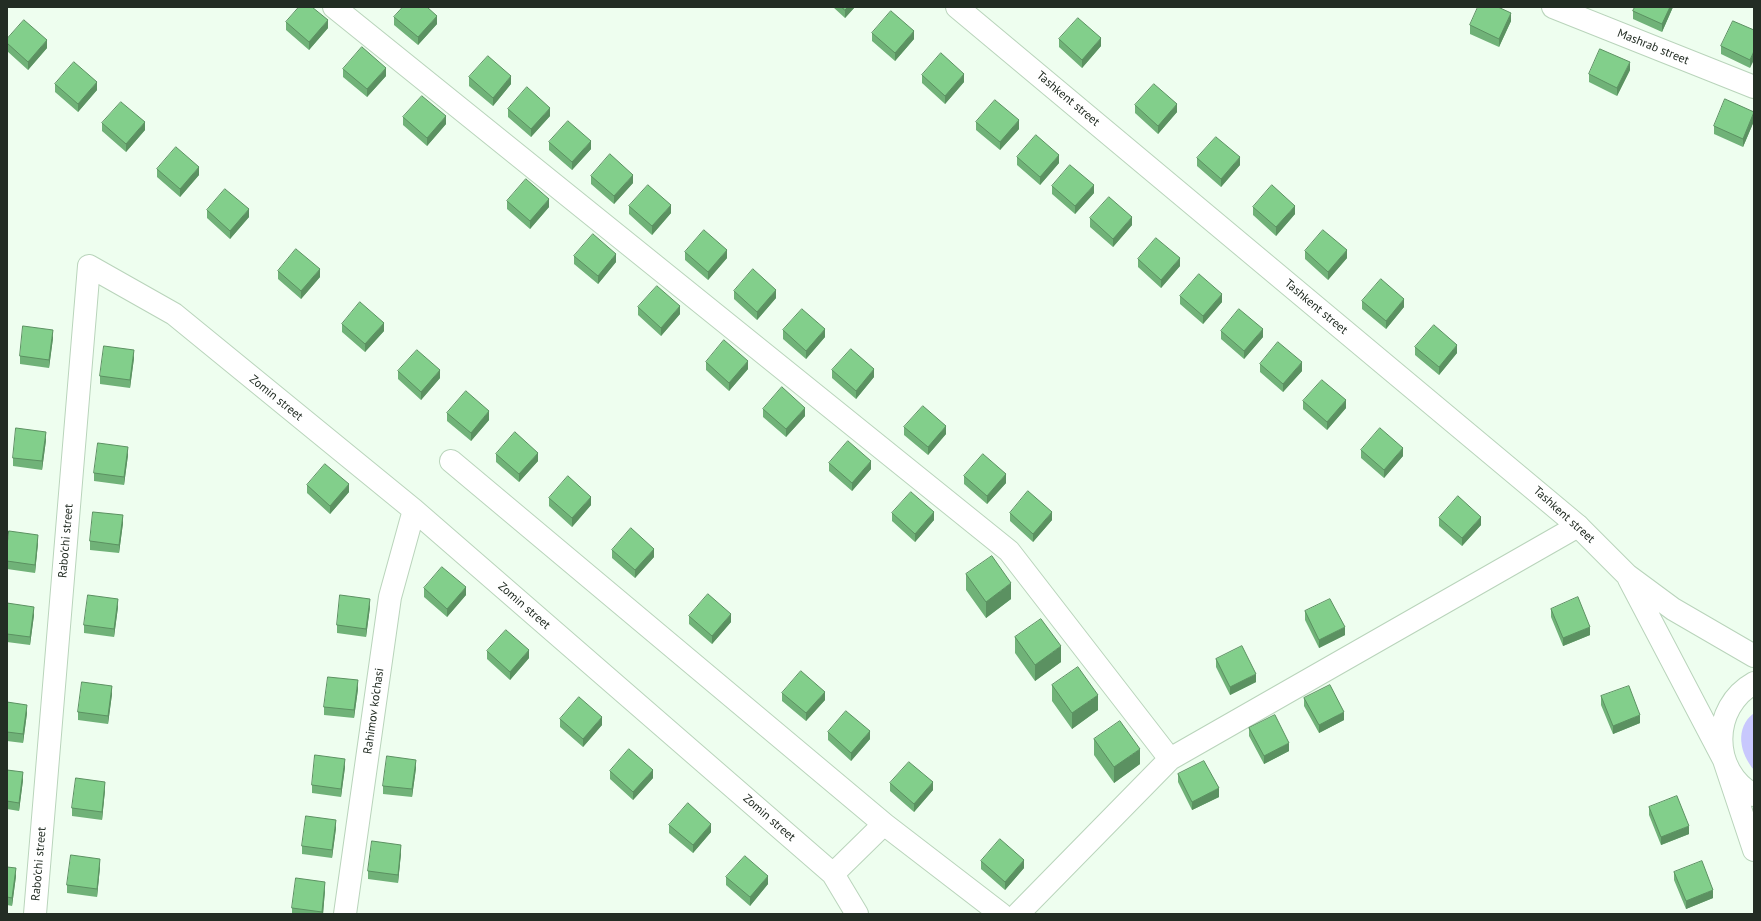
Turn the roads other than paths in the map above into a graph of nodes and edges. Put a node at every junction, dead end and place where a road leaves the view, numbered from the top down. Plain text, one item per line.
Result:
1 (334, 7) edge
2 (957, 7) edge
3 (1552, 7) edge
4 (1754, 87) edge
5 (174, 314) joint
6 (451, 461) dead end
7 (414, 510) junction
8 (1578, 526) junction
9 (1627, 575) junction
10 (1754, 656) edge
11 (1754, 683) edge
12 (1170, 759) junction
13 (1724, 760) junction
14 (1754, 795) edge
15 (884, 824) junction
16 (1754, 850) edge
17 (833, 874) junction
18 (35, 914) edge
19 (345, 914) edge
20 (857, 914) edge
21 (1001, 914) edge
22 (1018, 914) edge

1 - 12 street
2 - 8 street, Tashkent street
3 - 4 street, Mashrab street
5 - 7 street, Zomin street
5 - 18 street, Rabo'chi street
6 - 15 street
7 - 17 street, Zomin street
7 - 19 street, Rahimov ko'chasi
8 - 9 street, Tashkent street
8 - 12 street
9 - 10 street, Tashkent street
9 - 13 street
11 - 13 street
12 - 22 street
13 - 14 street
13 - 16 street
15 - 17 street
15 - 21 street
17 - 20 street, Zomin street

